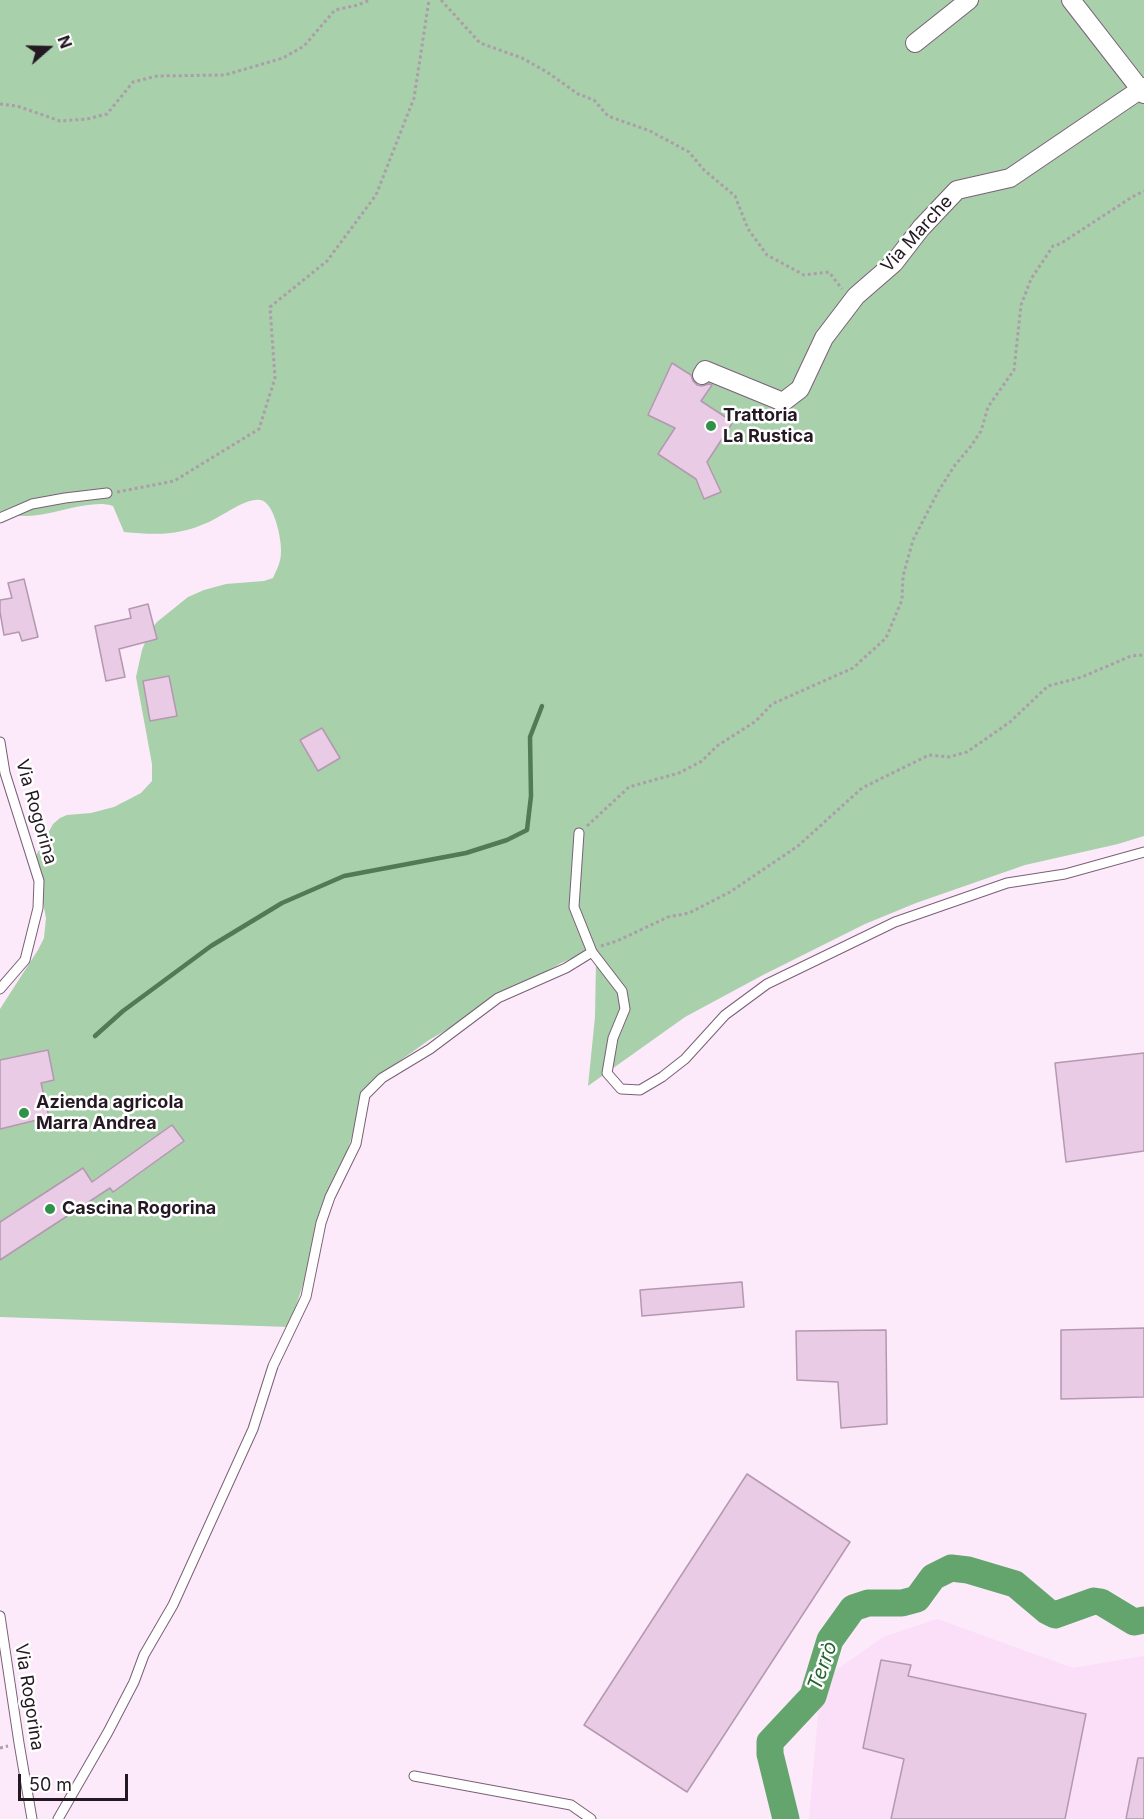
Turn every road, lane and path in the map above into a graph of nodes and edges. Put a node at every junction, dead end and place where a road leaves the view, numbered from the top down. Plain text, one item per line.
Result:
1 (370, 0) edge
2 (429, 0) edge
3 (441, 0) edge
4 (969, 0) edge
5 (1071, 0) edge
6 (915, 43) dead end
7 (1143, 90) edge
8 (0, 104) edge
9 (1144, 191) edge
10 (856, 296) junction
11 (702, 375) dead end
12 (107, 494) joint
13 (0, 518) edge
14 (1144, 655) edge
15 (0, 742) edge
16 (579, 833) joint
17 (1144, 852) edge
18 (592, 951) junction
19 (0, 989) edge
20 (0, 1616) edge
21 (414, 1776) dead end
22 (32, 1819) edge
23 (58, 1819) edge
24 (591, 1819) edge

1 - 8 path
2 - 12 path
3 - 10 path
4 - 6 street
5 - 7 street, Via Marche
7 - 10 street, Via Marche
9 - 16 path
10 - 11 street, Via Marche
12 - 13 lane
14 - 18 path
15 - 19 lane, Via Rogorina
16 - 18 lane
17 - 18 lane
18 - 23 lane
20 - 22 lane, Via Rogorina
21 - 24 lane

